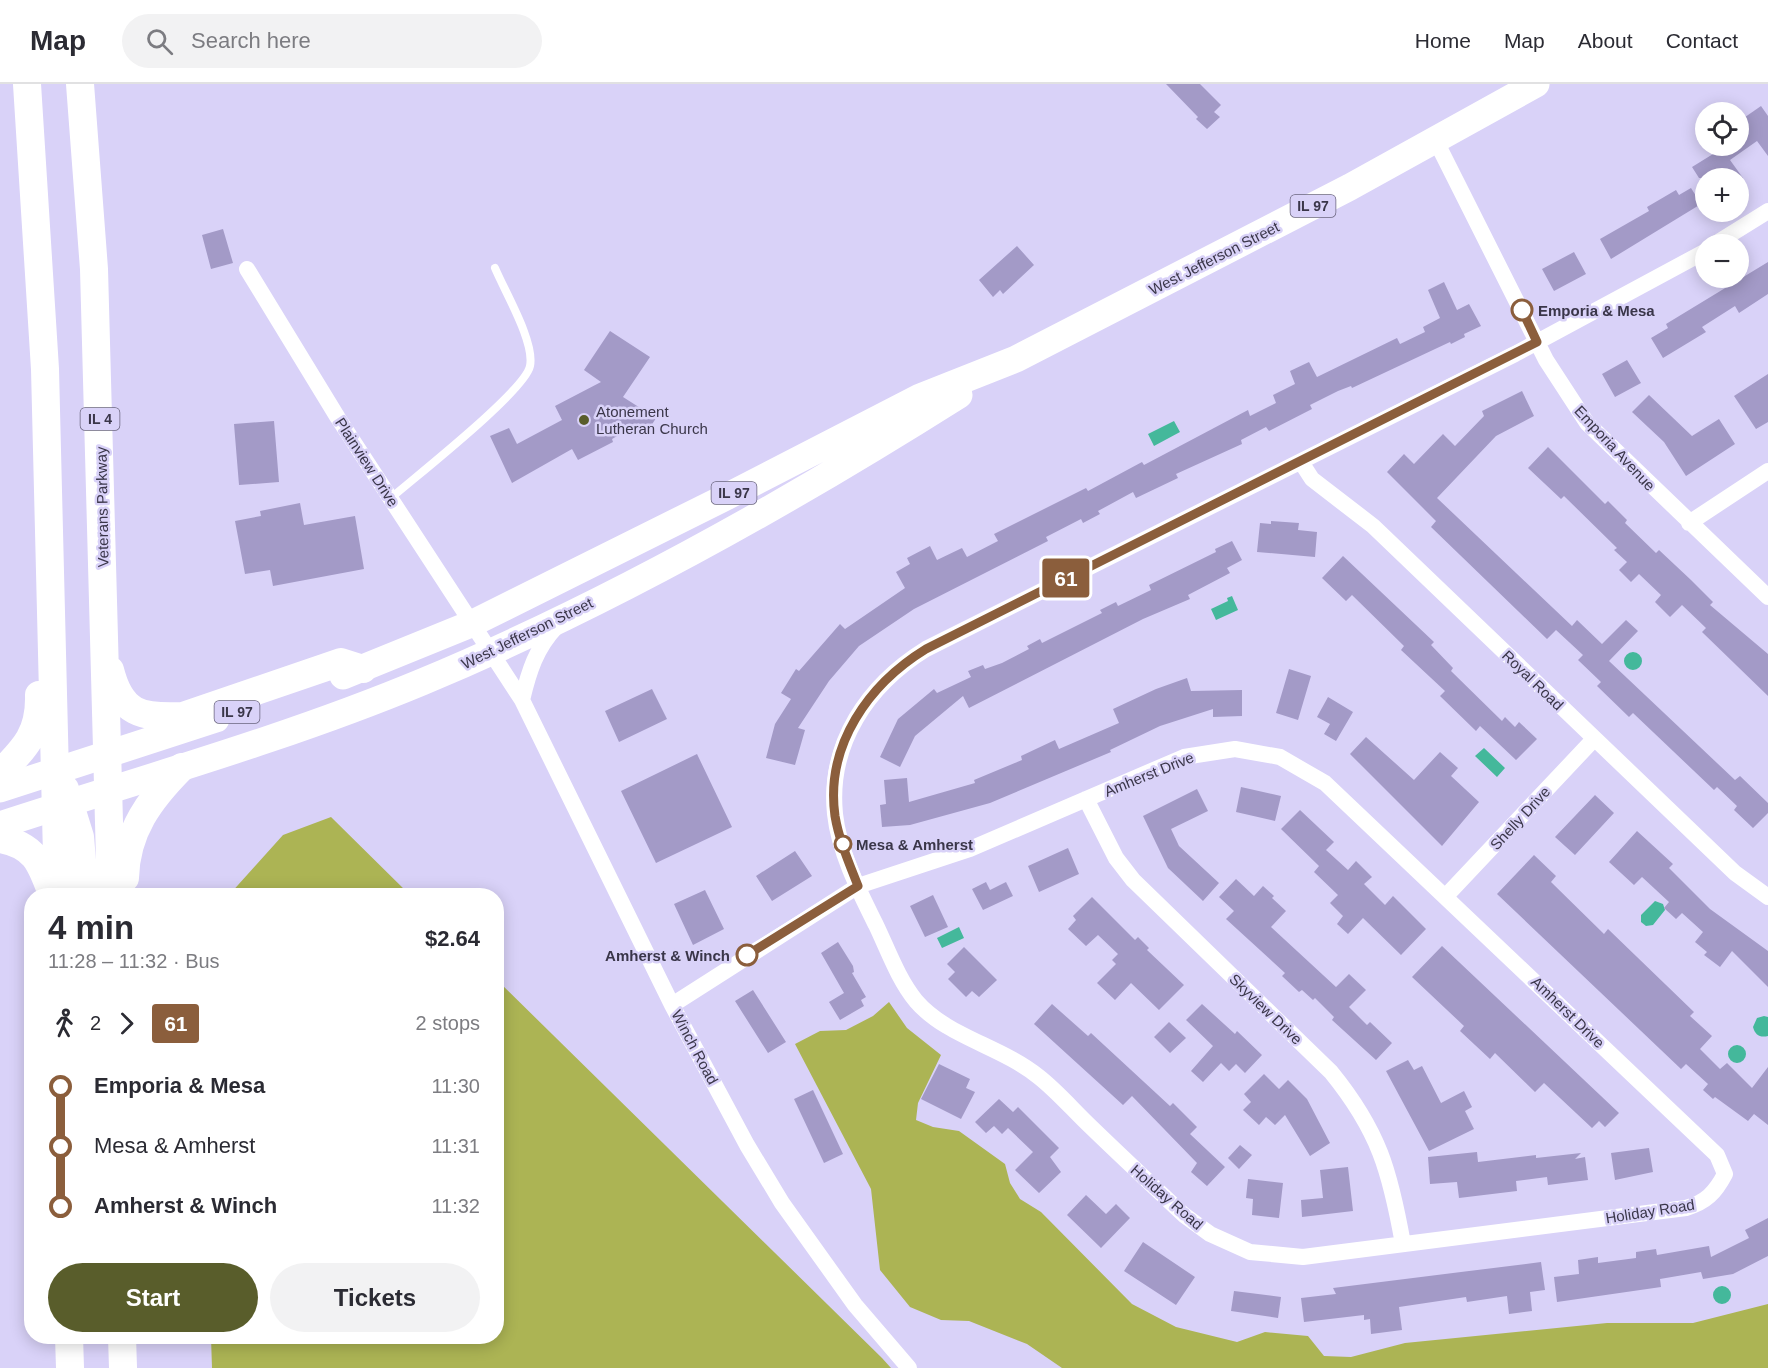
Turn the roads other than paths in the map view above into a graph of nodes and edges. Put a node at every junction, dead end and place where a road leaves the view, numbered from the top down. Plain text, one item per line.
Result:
1 (27, 84) edge
2 (80, 84) edge
3 (1536, 84) edge
4 (1436, 141) junction
5 (1768, 211) edge
6 (1731, 234) edge
7 (1695, 256) edge
8 (495, 268) dead end
9 (247, 269) dead end
10 (1537, 342) junction
11 (1016, 358) junction
12 (45, 369) junction
13 (1301, 462) junction
14 (1768, 471) edge
15 (391, 498) junction
16 (1689, 523) junction
17 (1768, 597) edge
18 (578, 610) junction
19 (471, 624) junction
20 (105, 652) junction
21 (492, 652) junction
22 (363, 669) junction
23 (522, 700) junction
24 (1594, 739) junction
25 (106, 755) junction
26 (182, 767) junction
27 (56, 771) junction
28 (0, 772) edge
29 (0, 789) edge
30 (109, 790) junction
31 (1086, 799) junction
32 (64, 805) junction
33 (0, 825) edge
34 (0, 839) edge
35 (858, 886) junction
36 (50, 888) edge
37 (59, 888) edge
38 (84, 888) edge
39 (111, 888) edge
40 (125, 888) edge
41 (1446, 896) junction
42 (1768, 897) edge
43 (672, 1005) junction
44 (1732, 1173) joint
45 (1403, 1244) junction
46 (69, 1344) edge
47 (122, 1344) edge
48 (70, 1368) edge
49 (123, 1368) edge
50 (909, 1368) edge

1 - 12 highway
2 - 20 highway, Veterans Parkway / IL 4
3 - 4 main road, West Jefferson Street / IL 97
4 - 10 street, Emporia Avenue
4 - 11 main road, West Jefferson Street / IL 97
5 - 6 street
7 - 10 street, Holiday Road
8 - 15 lane
9 - 15 street, Plainview Drive
10 - 13 street, Holiday Road
10 - 16 street, Emporia Avenue
11 - 18 main road, West Jefferson Street / IL 97
11 - 19 main road, West Jefferson Street / IL 97
12 - 27 highway
12 - 28 highway
13 - 24 street, Royal Road
13 - 35 street, Holiday Road
14 - 16 street
15 - 19 street, Plainview Drive
16 - 17 street, Emporia Avenue
18 - 21 main road, West Jefferson Street / IL 97
18 - 23 street
19 - 21 street, Plainview Drive
19 - 22 main road, West Jefferson Street / IL 97
20 - 22 highway
20 - 25 highway, Veterans Parkway / IL 4
21 - 23 street, Winch Road
21 - 26 main road, West Jefferson Street / IL 97
22 - 25 main road, West Jefferson Street / IL 97
23 - 43 street, Winch Road
24 - 41 street, Shelly Drive
24 - 42 street, Royal Road
25 - 27 main road, West Jefferson Street / IL 97
25 - 30 highway, Veterans Parkway / IL 4
26 - 30 main road, West Jefferson Street / IL 97
26 - 40 highway
27 - 29 main road, West Jefferson Street / IL 97
27 - 32 highway
30 - 32 main road, West Jefferson Street / IL 97
30 - 39 highway, Veterans Parkway / IL 4
31 - 35 street, Amherst Drive
31 - 41 street, Amherst Drive
31 - 45 street, Skyview Drive
32 - 33 main road, West Jefferson Street / IL 97
32 - 37 highway
32 - 38 highway
34 - 36 highway
35 - 43 street, Amherst Drive
35 - 45 street, Holiday Road
41 - 44 street, Amherst Drive
43 - 50 street, Winch Road
44 - 45 street, Holiday Road
46 - 48 highway
47 - 49 highway

